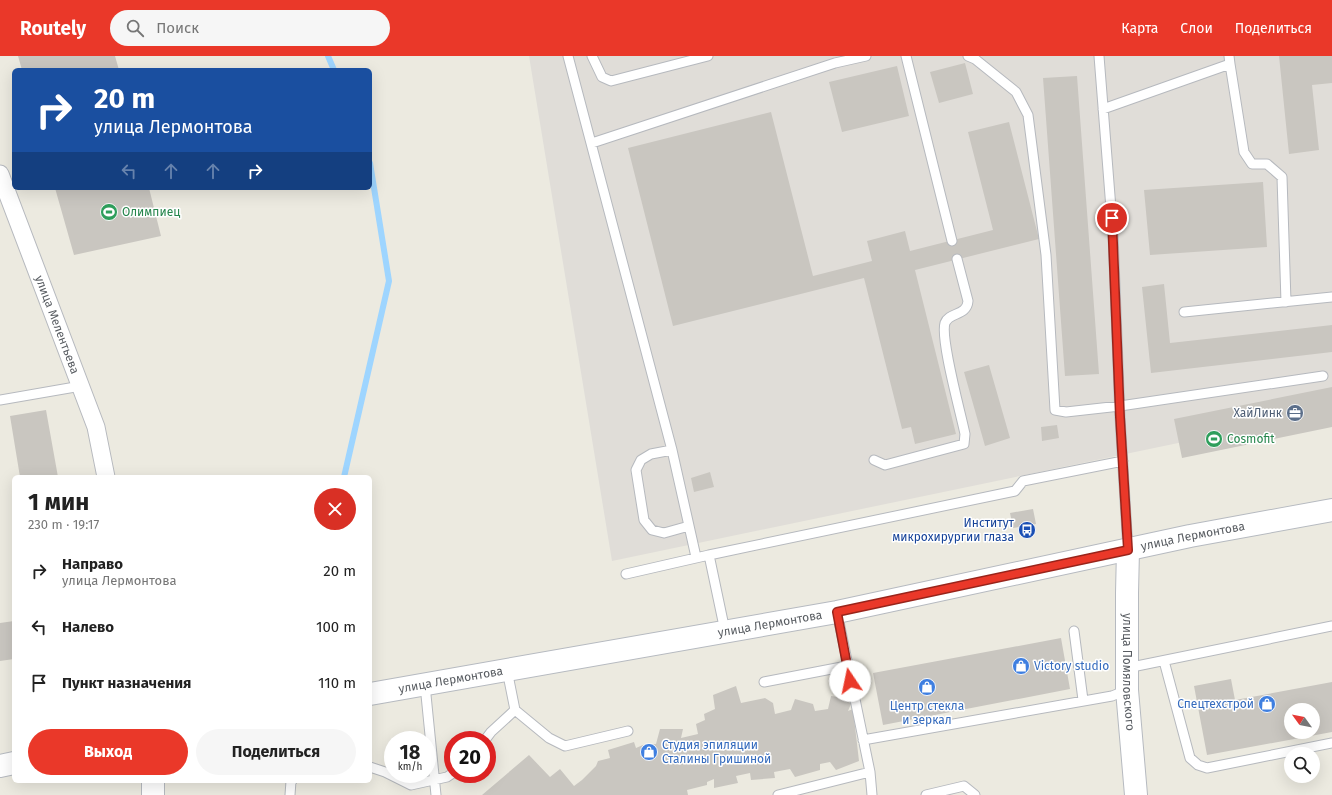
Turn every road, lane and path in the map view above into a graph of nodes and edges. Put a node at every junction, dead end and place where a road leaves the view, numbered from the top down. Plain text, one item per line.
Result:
1 (568, 56) edge
2 (592, 56) edge
3 (708, 56) edge
4 (866, 56) edge
5 (906, 56) edge
6 (968, 56) edge
7 (1099, 56) edge
8 (1229, 60) edge
9 (1103, 109) junction
10 (592, 143) junction
11 (0, 174) edge
12 (952, 241) dead end
13 (957, 259) dead end
14 (1332, 297) edge
15 (1286, 302) junction
16 (1184, 312) dead end
17 (1323, 376) dead end
18 (81, 386) junction
19 (0, 400) edge
20 (1120, 406) junction
21 (672, 450) junction
22 (874, 460) dead end
23 (1123, 461) junction
24 (106, 475) edge
25 (1332, 510) edge
26 (689, 526) junction
27 (1128, 550) junction
28 (709, 555) junction
29 (696, 558) junction
30 (626, 574) dead end
31 (837, 612) junction
32 (1332, 626) edge
33 (725, 631) junction
34 (1074, 631) dead end
35 (1164, 661) junction
36 (847, 666) junction
37 (1127, 668) junction
38 (507, 670) junction
39 (764, 682) dead end
40 (425, 685) junction
41 (1127, 690) junction
42 (372, 694) edge
43 (1083, 700) junction
44 (515, 710) junction
45 (429, 731) edge
46 (492, 731) edge
47 (628, 731) dead end
48 (863, 740) junction
49 (1332, 743) edge
50 (12, 763) edge
51 (0, 766) edge
52 (372, 768) edge
53 (870, 772) junction
54 (153, 783) edge
55 (291, 783) edge
56 (420, 783) edge
57 (434, 783) edge
58 (411, 785) junction
59 (153, 795) edge
60 (290, 795) edge
61 (413, 795) edge
62 (436, 795) edge
63 (778, 795) edge
64 (872, 795) edge
65 (926, 795) edge
66 (975, 795) edge
67 (1136, 795) edge

1 - 10 lane
2 - 3 lane
4 - 10 lane
5 - 12 lane
6 - 20 lane
7 - 9 lane
8 - 9 lane
8 - 15 lane
9 - 20 lane
10 - 21 lane
11 - 18 street, улица Мелентьева
13 - 22 lane
14 - 15 lane
15 - 16 lane
17 - 20 lane
18 - 19 lane
18 - 24 street, улица Мелентьева
20 - 23 lane
21 - 26 lane
21 - 26 lane
23 - 27 lane
23 - 28 lane
25 - 27 main road, улица Лермонтова
26 - 29 lane
27 - 31 main road, улица Лермонтова
27 - 37 main road, улица Помяловского
28 - 29 lane
28 - 33 lane
29 - 30 lane
31 - 33 main road, улица Лермонтова
31 - 36 lane
32 - 35 lane
33 - 38 main road, улица Лермонтова
34 - 43 lane
35 - 37 lane
35 - 49 lane
36 - 39 lane
36 - 48 lane
37 - 41 main road, улица Помяловского
38 - 40 main road, улица Лермонтова
38 - 44 lane
40 - 42 main road, улица Лермонтова
40 - 45 lane
41 - 43 lane
41 - 67 main road, улица Помяловского
43 - 48 lane
44 - 46 lane
44 - 47 lane
48 - 53 lane
50 - 51 main road
52 - 58 lane
53 - 63 lane
53 - 64 lane
54 - 59 main road
55 - 60 lane
56 - 58 lane
57 - 62 lane
58 - 61 lane
65 - 66 lane

